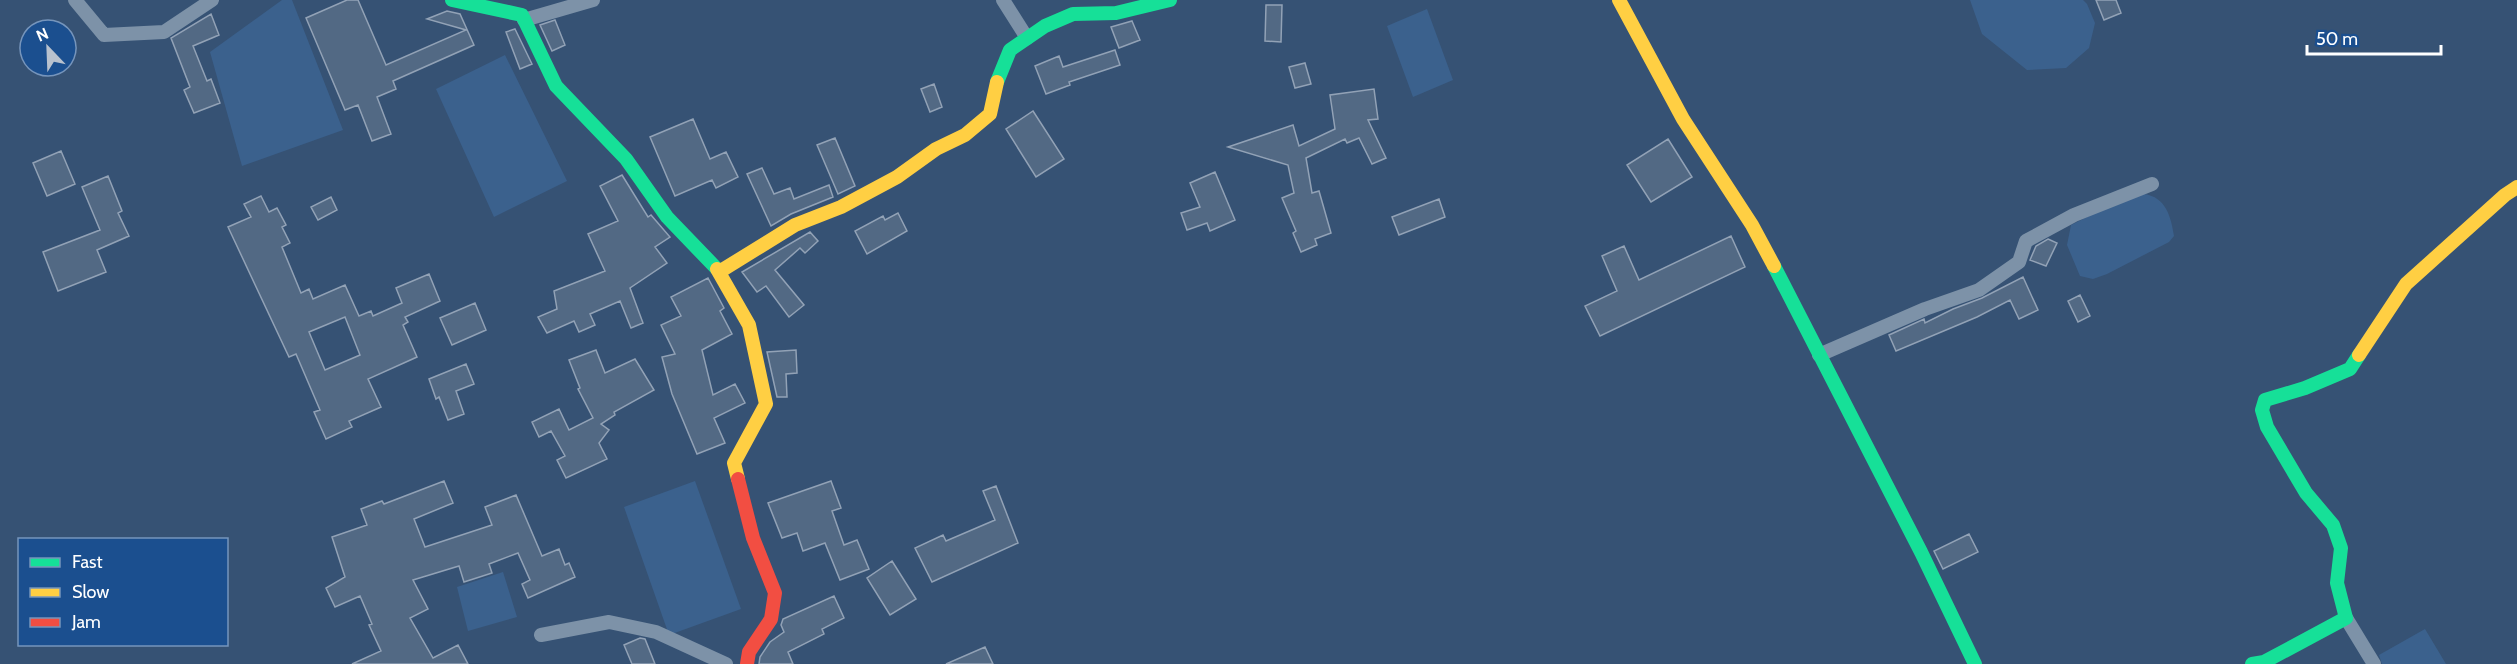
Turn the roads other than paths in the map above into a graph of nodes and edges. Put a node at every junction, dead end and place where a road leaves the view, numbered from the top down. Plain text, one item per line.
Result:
1 (75, 0) edge
2 (212, 0) edge
3 (452, 0) edge
4 (593, 0) edge
5 (1003, 0) edge
6 (1170, 0) edge
7 (1619, 0) edge
8 (524, 20) junction
9 (1027, 38) junction
10 (2152, 184) dead end
11 (2517, 187) edge
12 (719, 272) junction
13 (1819, 355) junction
14 (2346, 618) junction
15 (541, 635) dead end
16 (726, 664) edge
17 (747, 664) edge
18 (1976, 664) edge
19 (2252, 664) edge
20 (2374, 664) edge

1 - 2 street
3 - 8 street
4 - 8 street
5 - 9 street
6 - 9 street
7 - 13 street
8 - 12 street
9 - 12 street
10 - 13 street
11 - 14 street
12 - 17 street
13 - 18 street
14 - 19 street
14 - 20 street
15 - 16 street

